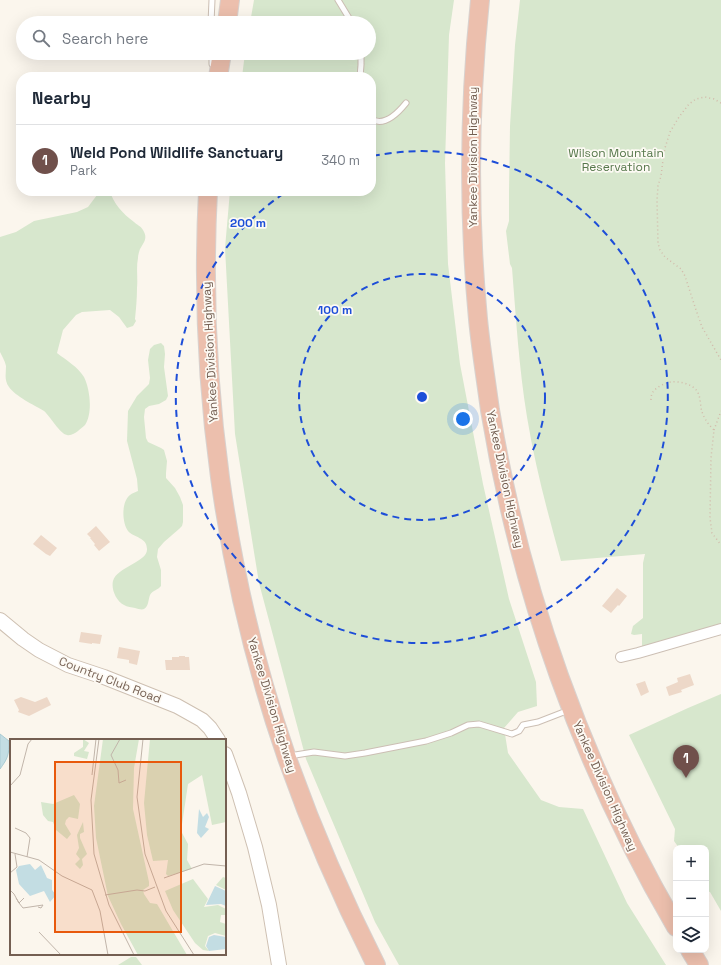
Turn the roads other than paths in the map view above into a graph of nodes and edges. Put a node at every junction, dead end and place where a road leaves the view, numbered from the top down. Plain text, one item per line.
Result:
1 (212, 0) edge
2 (230, 0) edge
3 (338, 0) edge
4 (480, 0) edge
5 (211, 16) edge
6 (227, 16) edge
7 (348, 16) edge
8 (212, 60) edge
9 (221, 60) edge
10 (361, 60) edge
11 (213, 72) edge
12 (219, 72) edge
13 (360, 72) edge
14 (406, 103) dead end
15 (376, 121) edge
16 (208, 196) edge
17 (0, 620) edge
18 (721, 629) edge
19 (621, 657) dead end
20 (571, 709) junction
21 (217, 739) edge
22 (286, 756) junction
23 (226, 757) edge
24 (673, 922) edge
25 (279, 965) edge
26 (376, 965) edge

1 - 5 lane
2 - 6 highway
3 - 7 lane
4 - 20 highway, Yankee Division Highway
8 - 11 lane
9 - 12 highway
10 - 13 lane
14 - 15 lane
16 - 22 highway, Yankee Division Highway
17 - 21 street, Country Club Road
18 - 19 street
20 - 22 lane
20 - 24 highway, Yankee Division Highway
22 - 26 highway, Yankee Division Highway
23 - 25 street

